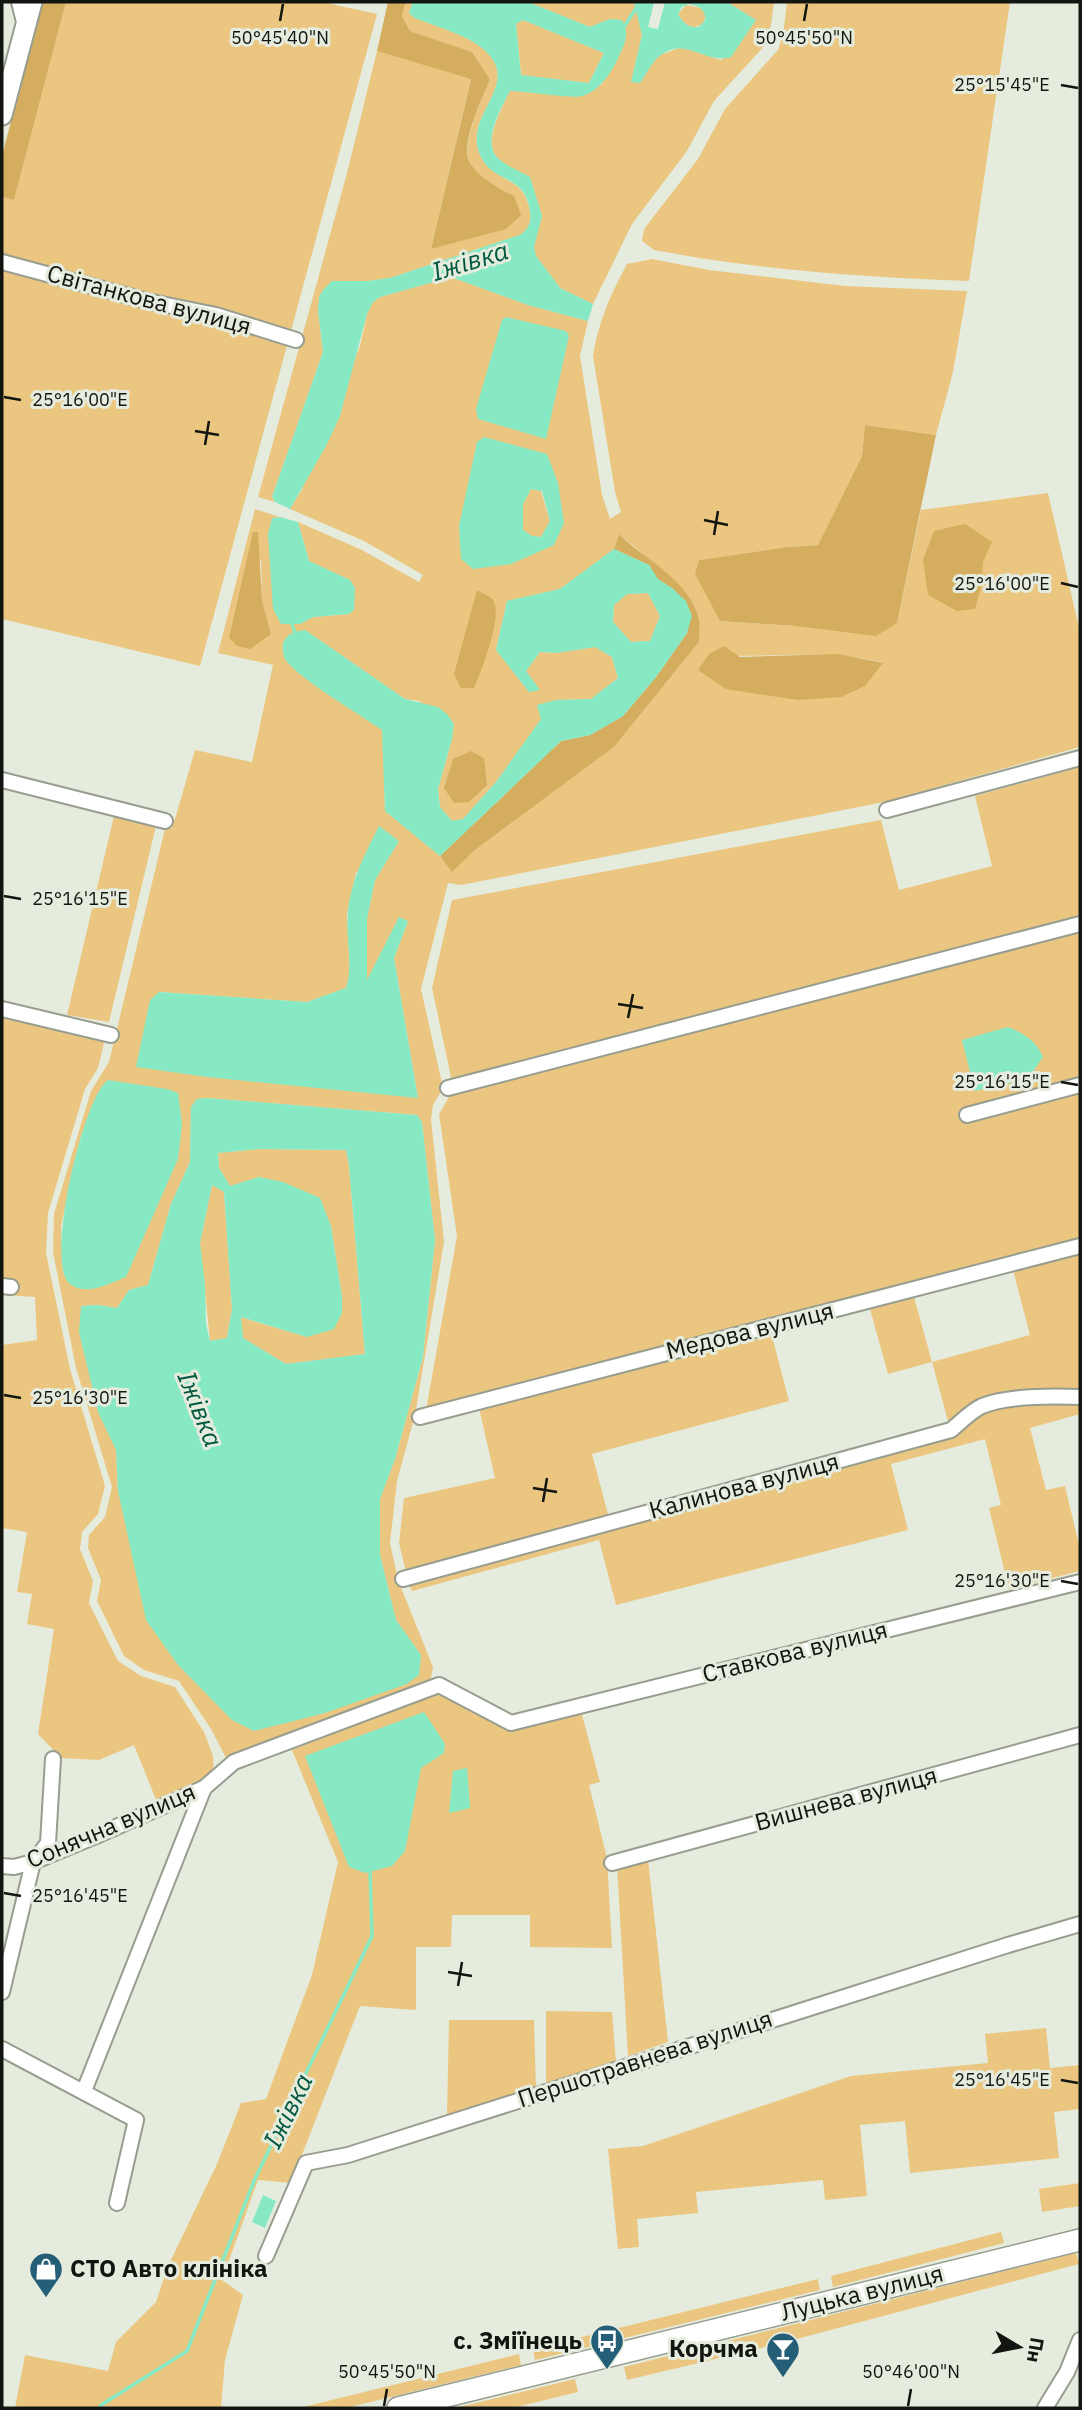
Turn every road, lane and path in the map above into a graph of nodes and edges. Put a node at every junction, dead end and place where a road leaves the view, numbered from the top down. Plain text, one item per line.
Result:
1 (19, 2) edge
2 (32, 2) edge
3 (25, 28) junction
4 (2, 115) edge
5 (2, 262) edge
6 (296, 340) dead end
7 (1080, 758) edge
8 (2, 780) edge
9 (887, 810) dead end
10 (165, 821) dead end
11 (1080, 924) edge
12 (2, 1009) edge
13 (110, 1035) dead end
14 (1080, 1085) edge
15 (448, 1088) dead end
16 (967, 1115) dead end
17 (1080, 1246) edge
18 (1080, 1397) edge
19 (420, 1416) dead end
20 (402, 1579) dead end
21 (1080, 1582) edge
22 (511, 1723) joint
23 (1080, 1735) edge
24 (52, 1759) dead end
25 (204, 1788) junction
26 (33, 1862) junction
27 (612, 1863) dead end
28 (2, 1866) edge
29 (1080, 1924) edge
30 (2, 1992) edge
31 (2, 2049) edge
32 (84, 2091) junction
33 (117, 2203) dead end
34 (1080, 2239) edge
35 (266, 2256) dead end
36 (1080, 2340) edge
37 (398, 2408) edge
38 (1045, 2408) edge

1 - 3 street
2 - 3 street
3 - 4 street
5 - 6 street, Світанкова вулиця
7 - 9 street
8 - 10 street
11 - 15 street
12 - 13 street
14 - 16 street
17 - 19 street, Медова вулиця
18 - 20 street, Калинова вулиця
21 - 22 street, Ставкова вулиця
22 - 25 street, Сонячна вулиця
23 - 27 street, Вишнева вулиця
24 - 26 street
25 - 26 street, Сонячна вулиця
25 - 32 street
26 - 28 street, Сонячна вулиця
26 - 30 street
29 - 35 street, Першотравнева вулиця
31 - 32 street
32 - 33 street
34 - 37 main road, Луцька вулиця
36 - 38 street

